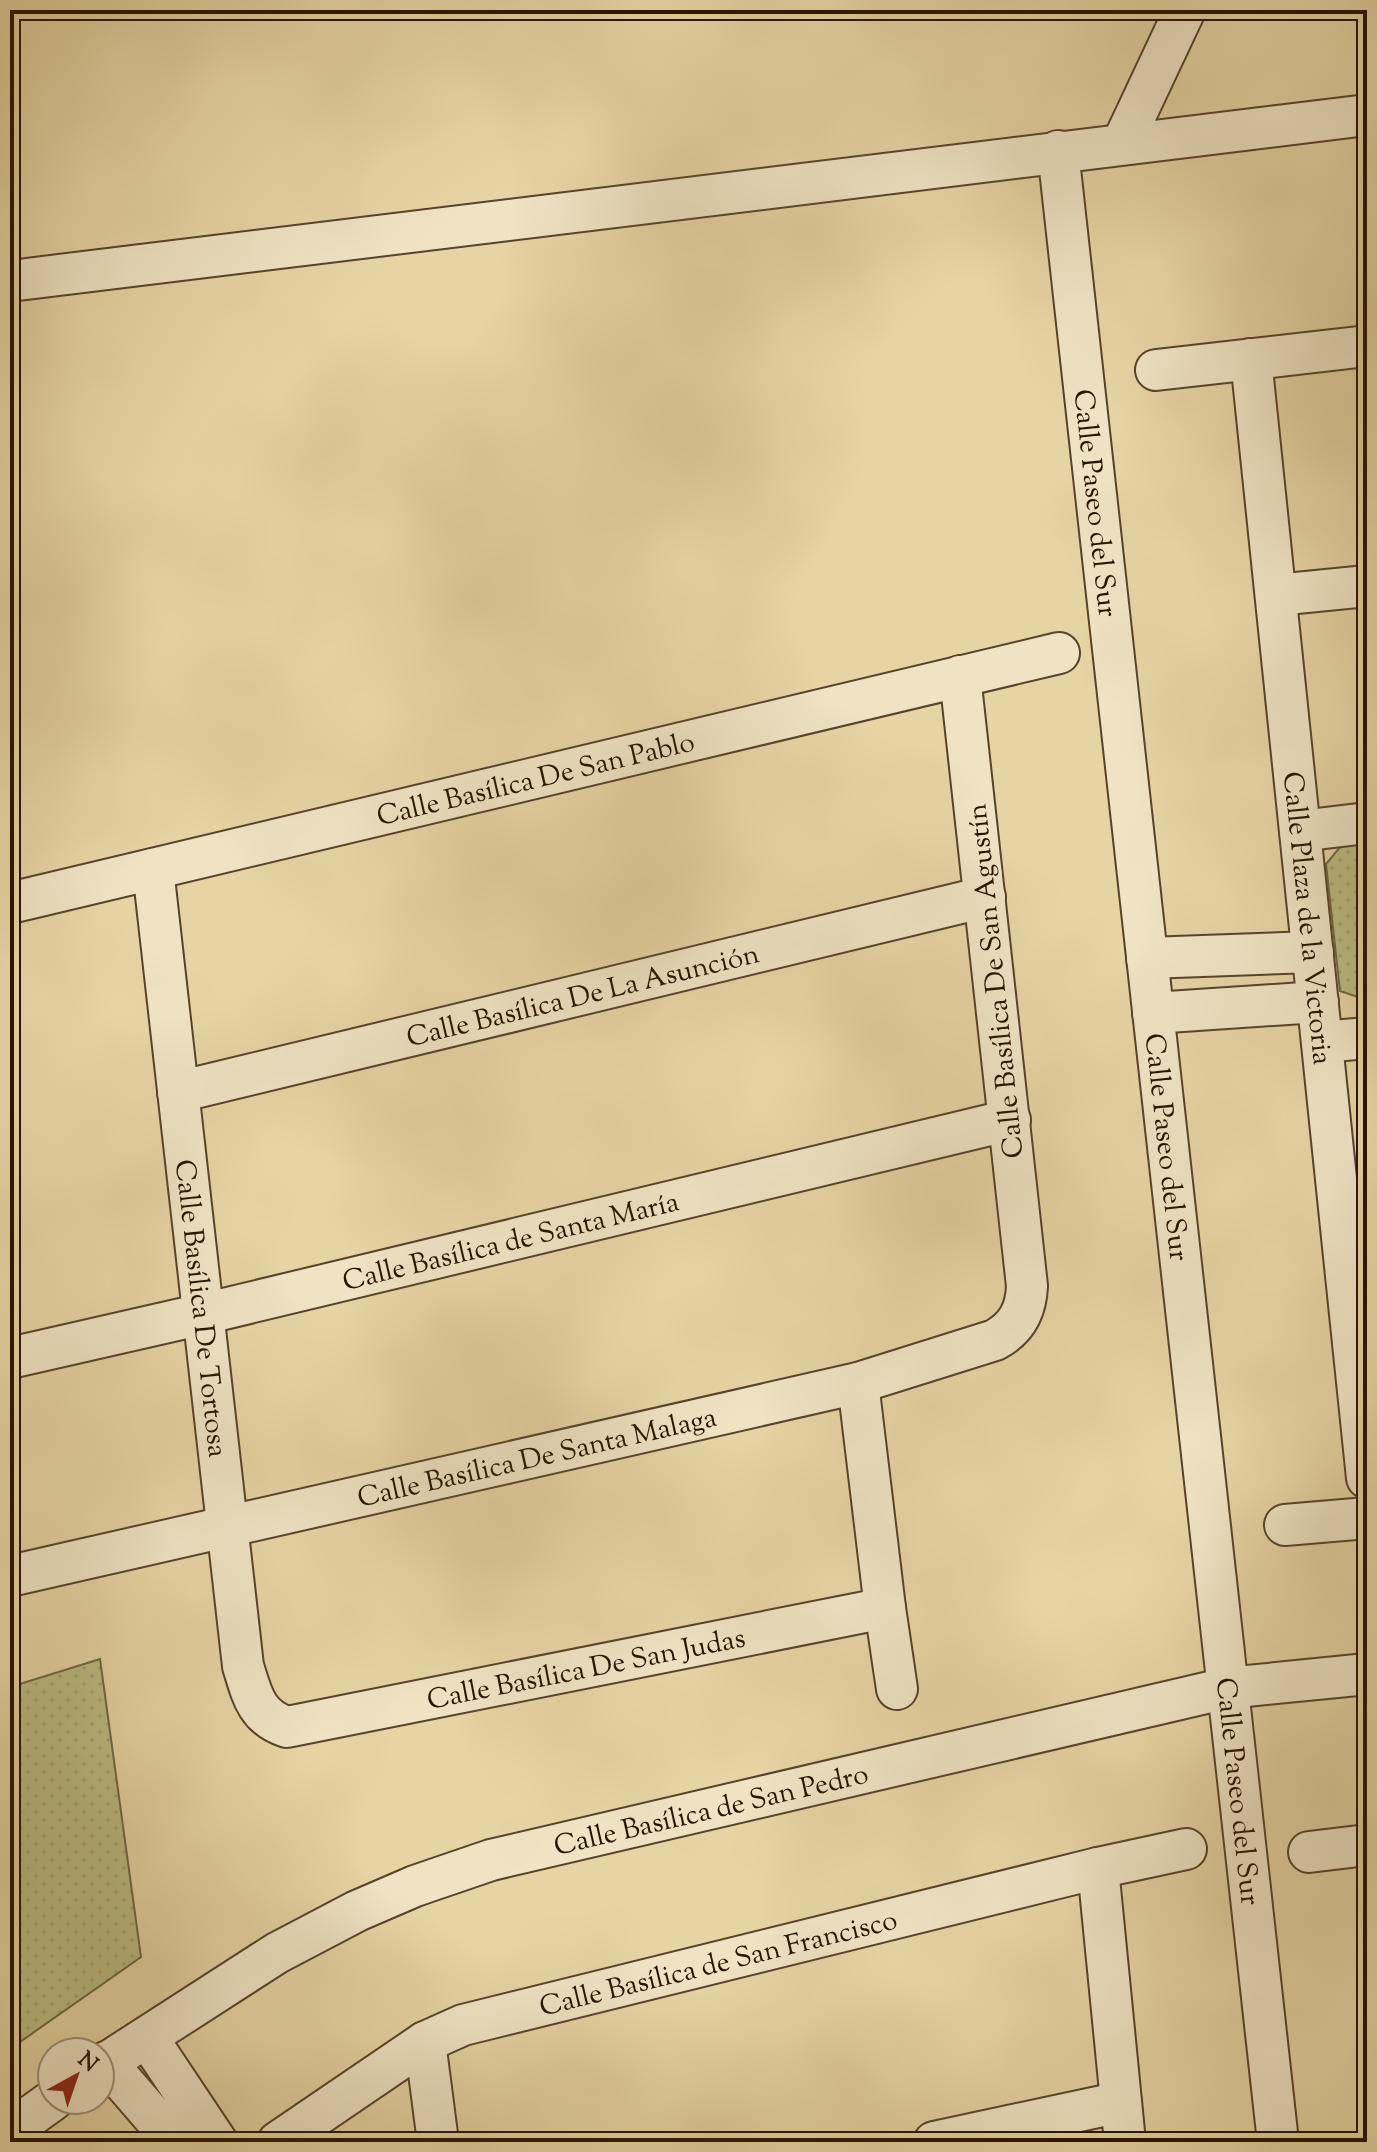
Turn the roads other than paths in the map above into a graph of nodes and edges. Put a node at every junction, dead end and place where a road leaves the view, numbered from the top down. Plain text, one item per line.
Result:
1 (1185, 10) edge
2 (1367, 115) edge
3 (1122, 144) junction
4 (1058, 151) junction
5 (10, 281) edge
6 (1367, 346) edge
7 (1251, 359) junction
8 (1156, 370) dead end
9 (1367, 586) edge
10 (1276, 595) junction
11 (1059, 653) dead end
12 (960, 676) junction
13 (1367, 823) edge
14 (1300, 831) junction
15 (153, 869) junction
16 (985, 897) junction
17 (10, 903) edge
18 (1313, 952) junction
19 (1147, 958) junction
20 (1318, 1002) junction
21 (1153, 1013) junction
22 (1367, 1038) edge
23 (1322, 1042) junction
24 (178, 1092) junction
25 (1010, 1120) junction
26 (1357, 1281) edge
27 (1027, 1286) joint
28 (203, 1314) junction
29 (10, 1358) edge
30 (858, 1383) junction
31 (1367, 1478) edge
32 (1367, 1518) edge
33 (1285, 1525) dead end
34 (227, 1527) junction
35 (10, 1576) edge
36 (885, 1608) junction
37 (1367, 1674) edge
38 (1227, 1688) junction
39 (897, 1689) dead end
40 (287, 1727) joint
41 (1367, 1845) edge
42 (1186, 1849) dead end
43 (1309, 1852) dead end
44 (1098, 1868) junction
45 (147, 2037) junction
46 (425, 2042) junction
47 (116, 2056) edge
48 (116, 2078) edge
49 (1121, 2102) junction
50 (36, 2112) edge
51 (10, 2131) edge
52 (175, 2142) edge
53 (217, 2142) edge
54 (278, 2142) edge
55 (438, 2142) edge
56 (934, 2142) edge
57 (1125, 2142) edge
58 (1278, 2142) edge

1 - 3 street
2 - 3 street
3 - 4 street
4 - 5 street
4 - 19 street, Calle Paseo del Sur
6 - 7 street
7 - 8 street
7 - 10 street, Calle Plaza de la Victoria
9 - 10 street
10 - 14 street, Calle Plaza de la Victoria
11 - 12 street, Calle Basílica De San Pablo
12 - 15 street, Calle Basílica De San Pablo
12 - 16 street, Calle Basílica De San Agustín
13 - 14 street
14 - 18 street, Calle Plaza de la Victoria
15 - 17 street, Calle Basílica De San Pablo
15 - 24 street, Calle Basílica De Tortosa
16 - 24 street, Calle Basílica De La Asunción
16 - 25 street, Calle Basílica De San Agustín
18 - 19 street
18 - 20 street, Calle Plaza de la Victoria
19 - 21 street, Calle Paseo del Sur
20 - 21 street
20 - 23 street, Calle Plaza de la Victoria
21 - 38 street, Calle Paseo del Sur
22 - 23 street
23 - 26 street, Calle Plaza de la Victoria
24 - 28 street, Calle Basílica De Tortosa
25 - 27 street, Calle Basílica De San Agustín
25 - 28 street, Calle Basílica de Santa María
26 - 31 street, Calle Plaza de la Victoria
27 - 30 street, Calle Basílica De Santa Malaga
28 - 29 street, Calle Basílica de Santa María
28 - 34 street, Calle Basílica De Tortosa
30 - 34 street, Calle Basílica De Santa Malaga
30 - 36 street
32 - 33 street
34 - 35 street, Calle Basílica De Santa Malaga
34 - 40 street, Calle Basílica De Tortosa
36 - 39 street
36 - 40 street, Calle Basílica De San Judas
37 - 38 street, Calle Basílica de San Pedro
38 - 45 street, Calle Basílica de San Pedro
38 - 58 street, Calle Paseo del Sur
41 - 43 street
42 - 44 street, Calle Basílica de San Francisco
44 - 46 street, Calle Basílica de San Francisco
44 - 49 street
45 - 47 street, Calle Basílica de San Pedro
45 - 53 street
46 - 54 street, Calle Basílica de San Francisco
46 - 55 street
48 - 52 street
49 - 56 street
49 - 57 street
50 - 51 street

